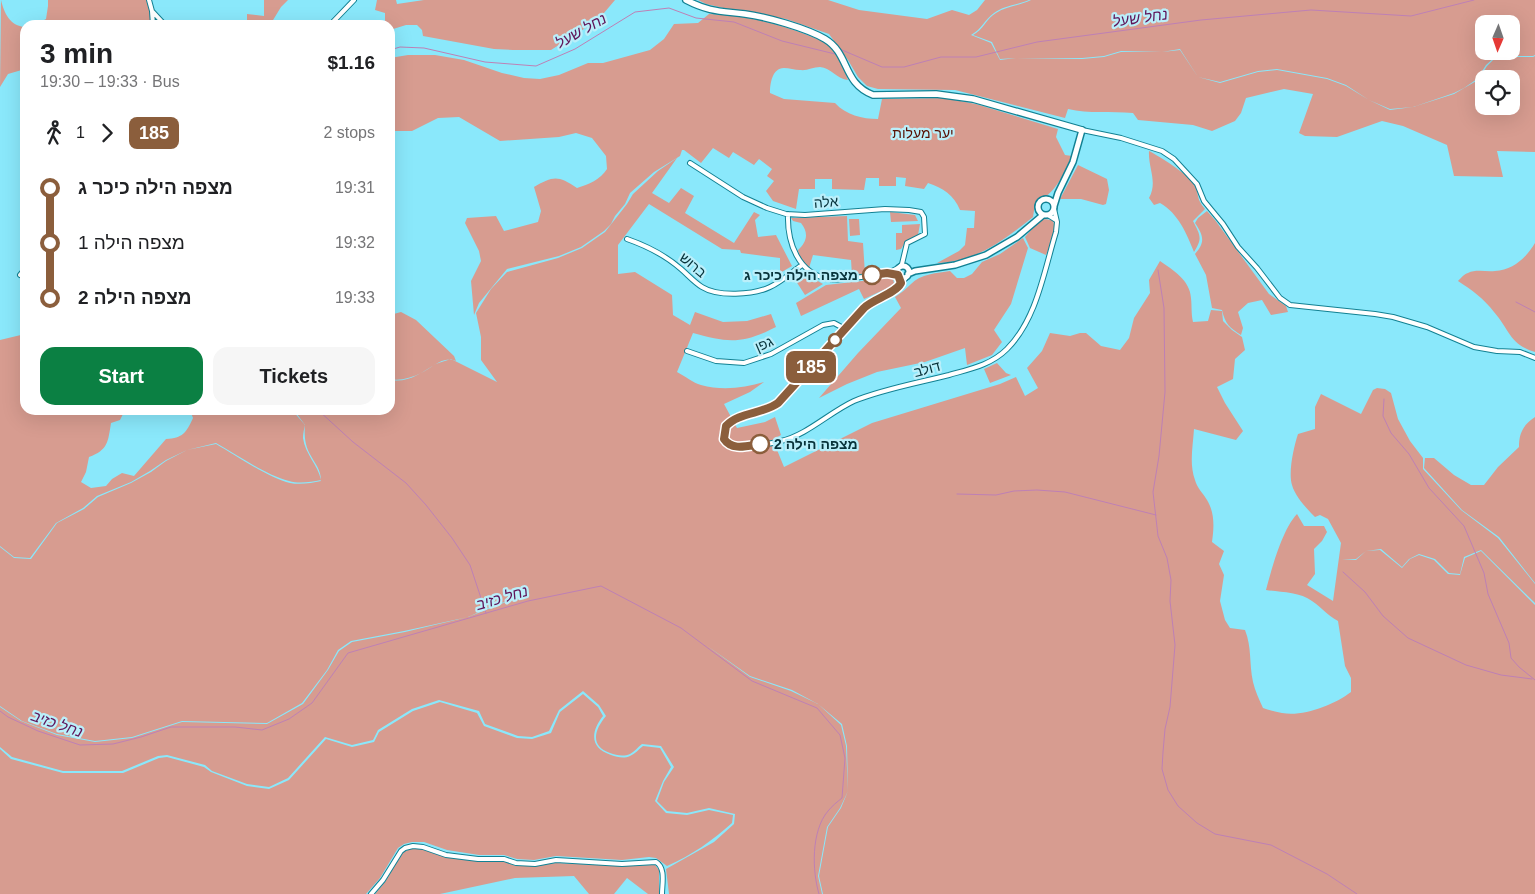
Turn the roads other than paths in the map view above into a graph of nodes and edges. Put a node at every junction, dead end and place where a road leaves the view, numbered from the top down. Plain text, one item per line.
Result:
1 (149, 0) edge
2 (354, 0) edge
3 (686, 0) edge
4 (152, 11) junction
5 (153, 20) edge
6 (160, 20) edge
7 (335, 20) edge
8 (1082, 130) junction
9 (690, 162) dead end
10 (1058, 193) junction
11 (1046, 199) junction
12 (1054, 207) junction
13 (1038, 209) junction
14 (788, 214) junction
15 (1046, 215) junction
16 (1034, 222) junction
17 (1057, 222) junction
18 (627, 240) dead end
19 (802, 265) junction
20 (904, 270) junction
21 (887, 273) junction
22 (899, 276) junction
23 (898, 288) junction
24 (844, 329) junction
25 (687, 352) dead end
26 (1535, 358) edge
27 (372, 894) edge
28 (662, 894) edge

1 - 4 street
2 - 7 street
3 - 8 main road
4 - 5 street
4 - 6 street
8 - 10 street
8 - 26 street
9 - 14 street, אלה
10 - 11 street
10 - 12 street
11 - 12 street
11 - 13 street
12 - 15 street
12 - 17 street, דולב
13 - 15 street
13 - 16 street
14 - 19 street
14 - 20 street, אלה
15 - 16 street
15 - 17 street
16 - 20 street
17 - 24 street, דולב
18 - 19 street, ברוש
19 - 21 street
20 - 21 street
20 - 22 street
20 - 22 street
20 - 23 street
21 - 22 street
22 - 23 street
23 - 24 street
24 - 25 street, גפן
27 - 28 street

